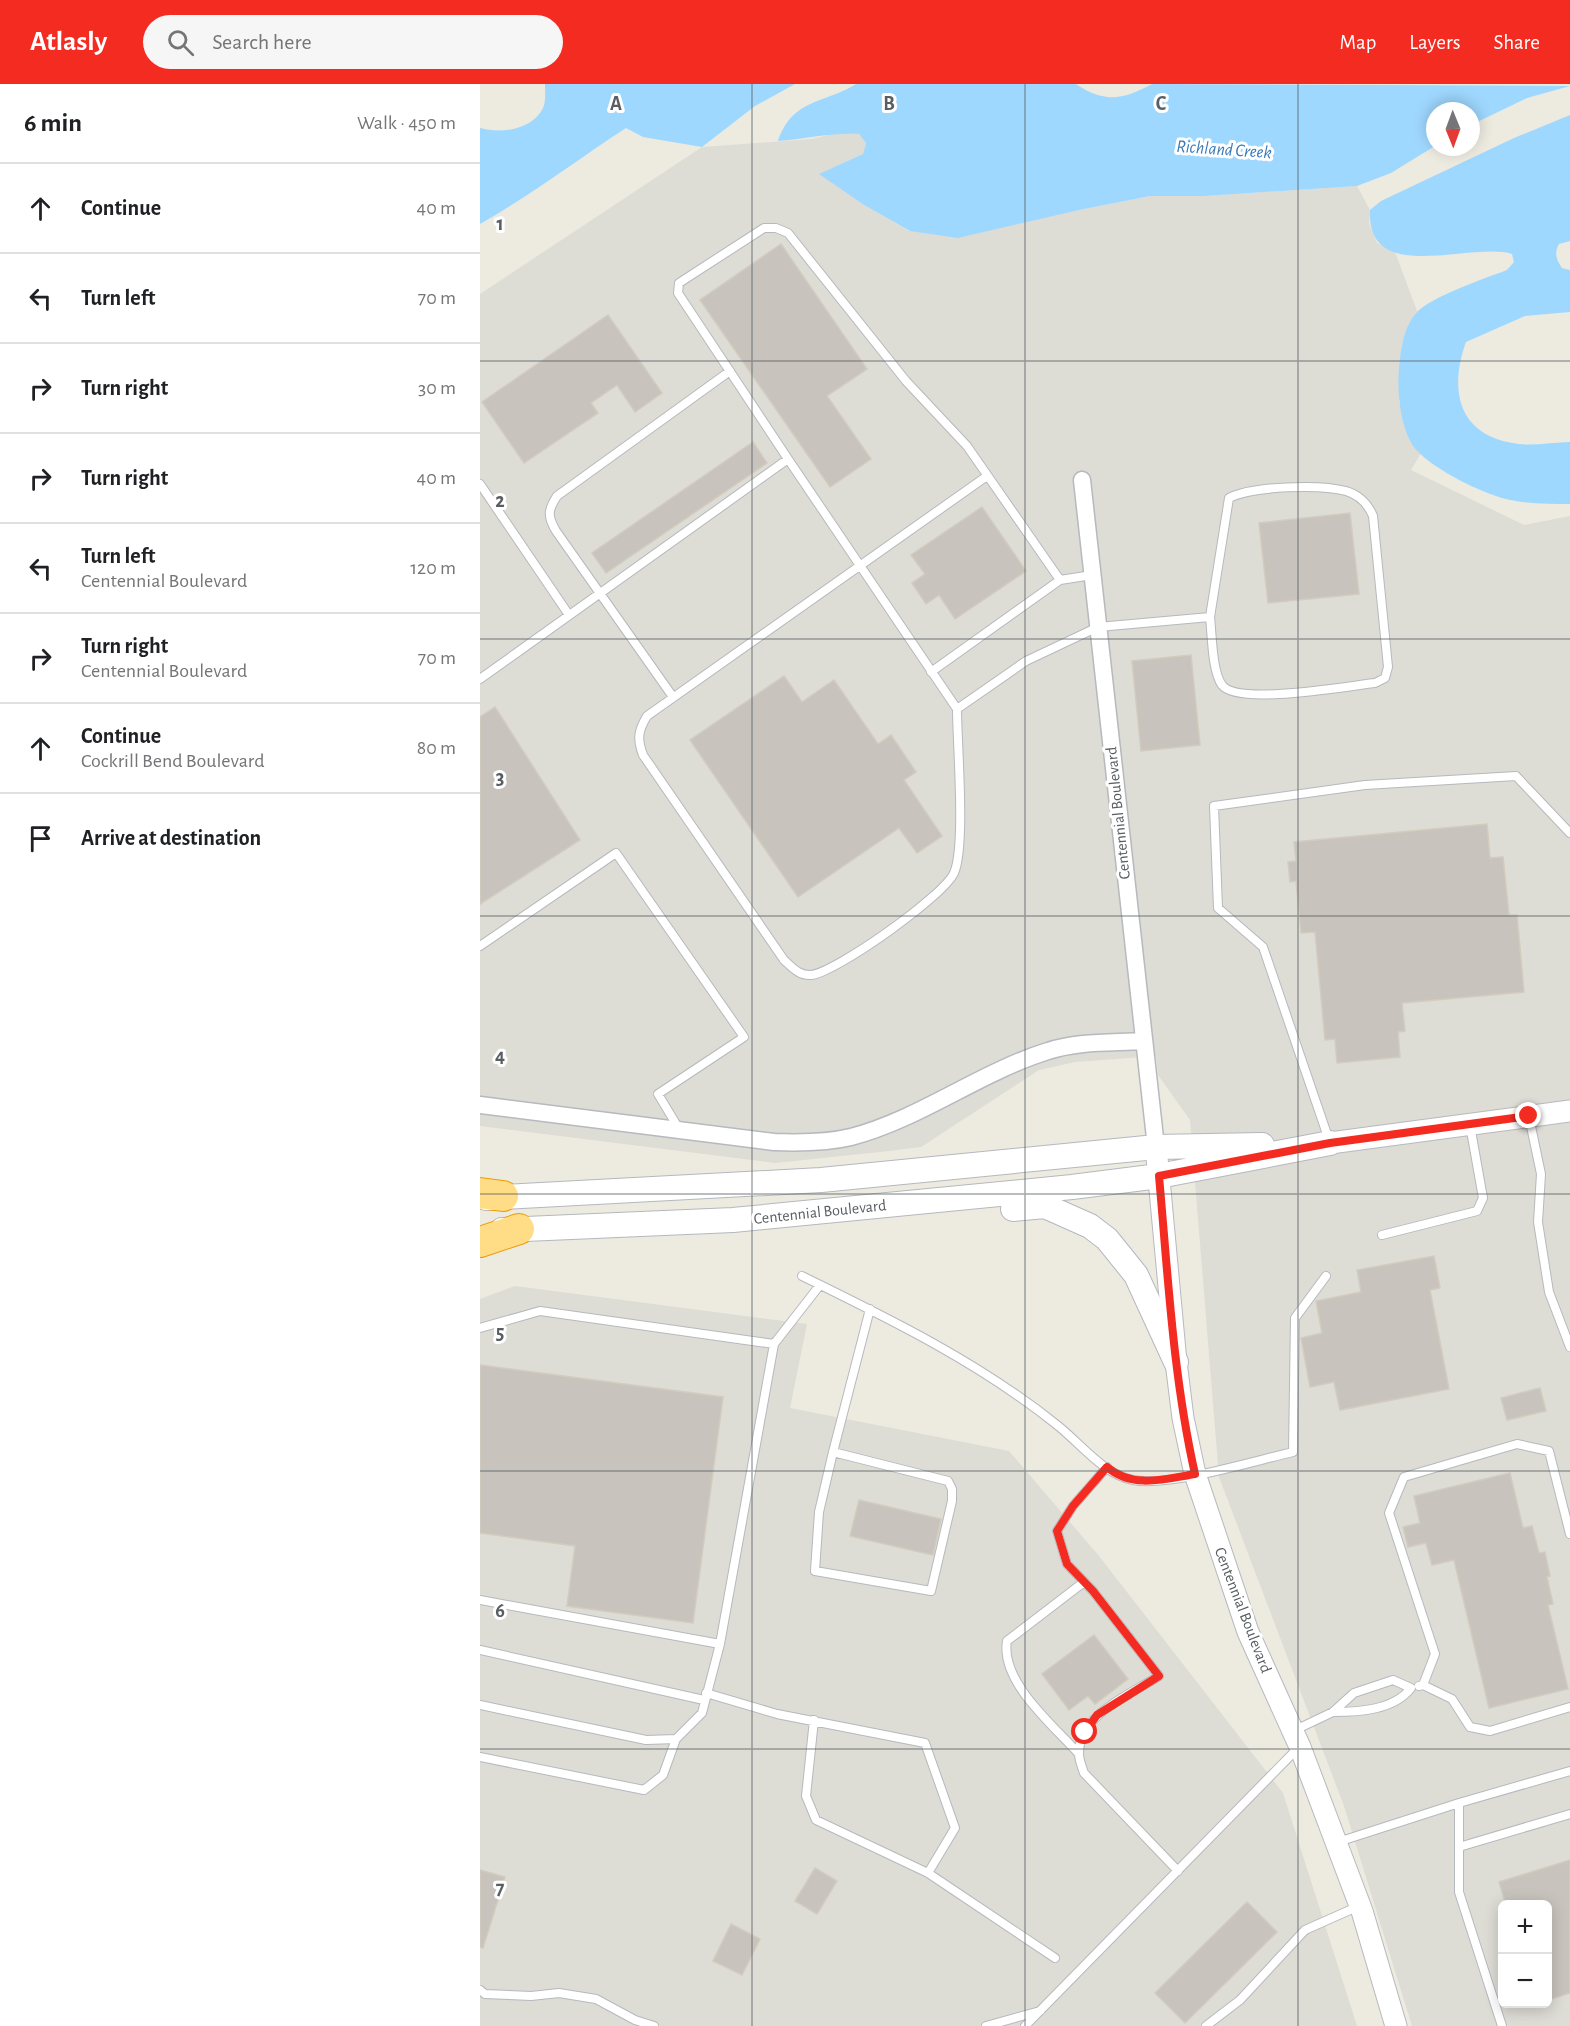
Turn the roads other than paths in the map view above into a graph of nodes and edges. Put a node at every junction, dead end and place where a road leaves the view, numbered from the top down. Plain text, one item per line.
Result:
1 (730, 371) junction
2 (788, 459) junction
3 (987, 476) junction
4 (1082, 480) dead end
5 (480, 484) edge
6 (860, 563) junction
7 (1092, 576) junction
8 (1060, 580) junction
9 (600, 594) junction
10 (569, 615) junction
11 (1210, 617) junction
12 (1098, 627) junction
13 (931, 672) junction
14 (480, 679) edge
15 (674, 697) junction
16 (957, 709) junction
17 (1570, 834) edge
18 (480, 946) edge
19 (1143, 1041) junction
20 (482, 1102) edge
21 (1570, 1111) edge
22 (1529, 1116) junction
23 (1470, 1124) junction
24 (679, 1130) junction
25 (1330, 1143) junction
26 (1156, 1147) junction
27 (1159, 1176) junction
28 (488, 1196) edge
29 (733, 1221) junction
30 (519, 1228) junction
31 (480, 1232) edge
32 (1382, 1235) dead end
33 (480, 1242) edge
34 (802, 1276) dead end
35 (1326, 1276) dead end
36 (820, 1285) junction
37 (870, 1309) junction
38 (480, 1328) edge
39 (774, 1344) junction
40 (1570, 1347) edge
41 (1176, 1362) junction
42 (833, 1452) junction
43 (1107, 1467) junction
44 (1195, 1474) junction
45 (1570, 1534) edge
46 (1084, 1582) junction
47 (480, 1600) edge
48 (720, 1644) junction
49 (480, 1650) edge
50 (1424, 1685) junction
51 (1411, 1688) junction
52 (705, 1697) junction
53 (480, 1705) edge
54 (1570, 1707) edge
55 (1333, 1712) junction
56 (814, 1720) junction
57 (676, 1739) junction
58 (1296, 1739) junction
59 (1079, 1754) junction
60 (480, 1757) edge
61 (1570, 1772) edge
62 (1459, 1803) junction
63 (1570, 1814) edge
64 (1336, 1843) junction
65 (1459, 1846) junction
66 (1178, 1871) junction
67 (928, 1873) junction
68 (1359, 1905) junction
69 (1055, 1958) dead end
70 (480, 1990) edge
71 (1041, 2010) junction
72 (654, 2026) edge
73 (986, 2026) edge
74 (1025, 2026) edge
75 (1036, 2026) edge
76 (1206, 2026) edge
77 (1396, 2026) edge
78 (1502, 2026) edge

1 - 2 lane
1 - 3 lane
1 - 9 lane
2 - 6 lane
2 - 9 lane
3 - 6 lane
3 - 8 lane
4 - 7 street, Centennial Boulevard
5 - 10 lane
6 - 13 lane
6 - 15 lane
7 - 8 lane
7 - 12 street, Centennial Boulevard
8 - 13 lane
9 - 10 lane
9 - 15 lane
10 - 14 lane
11 - 11 lane
11 - 12 lane
12 - 16 lane
12 - 19 street, Centennial Boulevard
13 - 16 lane
15 - 16 lane
17 - 25 lane
18 - 24 lane
19 - 24 street
19 - 26 street, Centennial Boulevard
20 - 24 street
21 - 22 street
22 - 23 street
22 - 40 lane
23 - 25 street
23 - 32 lane
25 - 26 main road, Centennial Boulevard
25 - 27 main road, Centennial Boulevard
26 - 27 street, Centennial Boulevard
26 - 28 main road, Centennial Boulevard
27 - 29 main road, Centennial Boulevard
27 - 41 street, Centennial Boulevard
29 - 30 main road, Centennial Boulevard
29 - 41 main road
30 - 31 main road, Centennial Boulevard
30 - 33 highway
34 - 36 lane
35 - 44 lane
36 - 37 lane
36 - 39 lane
37 - 42 lane
37 - 43 lane
38 - 39 lane
39 - 48 lane
41 - 44 street, Centennial Boulevard
42 - 42 lane
43 - 44 lane
43 - 46 lane
44 - 58 street, Centennial Boulevard
45 - 50 lane
46 - 59 lane
46 - 59 lane
47 - 48 lane
48 - 52 lane
49 - 52 lane
50 - 51 lane
50 - 54 lane
51 - 55 lane
51 - 55 lane
52 - 56 lane
52 - 57 lane
53 - 57 lane
55 - 58 lane
56 - 67 lane
56 - 67 lane
57 - 60 lane
58 - 64 street, Centennial Boulevard
58 - 66 lane
59 - 66 lane
61 - 62 lane
62 - 64 lane
62 - 65 lane
63 - 65 lane
64 - 68 street, Centennial Boulevard
65 - 78 lane
66 - 71 lane
67 - 69 lane
68 - 76 lane
68 - 77 street, Centennial Boulevard
70 - 72 lane
71 - 73 lane
71 - 74 lane
71 - 75 lane

